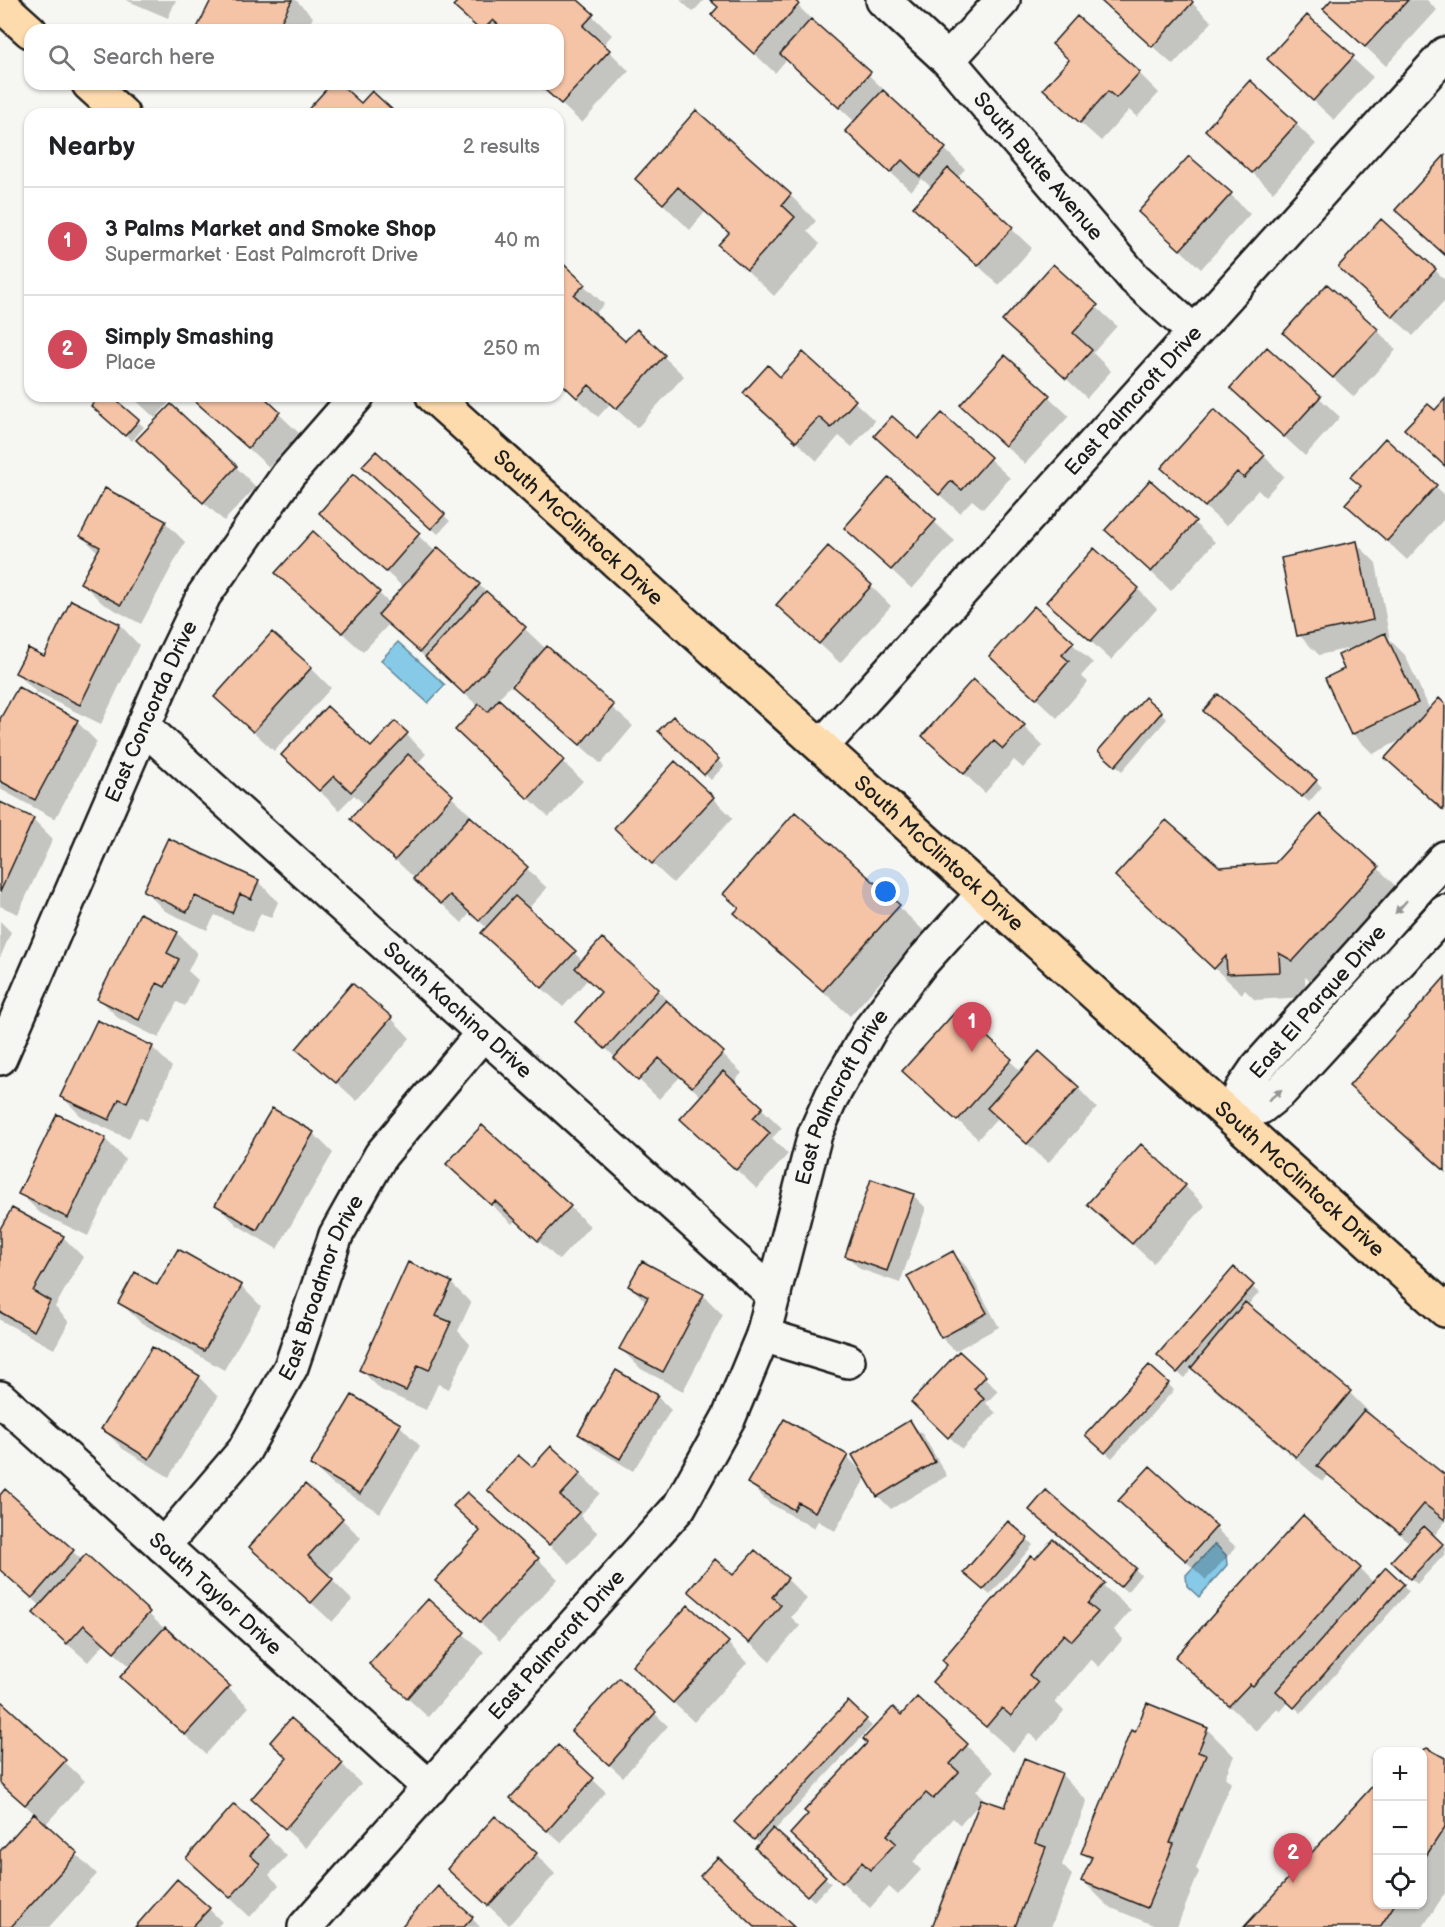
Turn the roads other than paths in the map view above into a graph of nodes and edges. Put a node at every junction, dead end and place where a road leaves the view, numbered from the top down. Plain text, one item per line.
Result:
1 (883, 0) edge
2 (1002, 0) edge
3 (0, 4) edge
4 (24, 26) edge
5 (948, 60) junction
6 (1439, 74) edge
7 (95, 90) edge
8 (115, 108) edge
9 (1194, 332) junction
10 (352, 402) edge
11 (441, 402) edge
12 (143, 726) junction
13 (822, 746) junction
14 (1445, 858) edge
15 (984, 893) junction
16 (1445, 912) edge
17 (483, 1033) junction
18 (0, 1058) edge
19 (1233, 1118) junction
20 (774, 1294) junction
21 (1445, 1310) edge
22 (763, 1335) junction
23 (848, 1361) dead end
24 (0, 1398) edge
25 (163, 1546) junction
26 (430, 1788) junction
27 (306, 1927) edge

1 - 5 street, South Butte Avenue
2 - 5 street
3 - 4 main road
5 - 9 street, South Butte Avenue
6 - 9 street, East Palmcroft Drive
7 - 8 main road
9 - 13 street, East Palmcroft Drive
10 - 12 street, East Concorda Drive
11 - 13 main road, South McClintock Drive
12 - 17 street, South Kachina Drive
12 - 18 street, East Concorda Drive
13 - 15 main road, South McClintock Drive
14 -> 19 street, East El Parque Drive
15 - 19 main road, South McClintock Drive
15 - 20 street, East Palmcroft Drive
19 -> 16 street, East El Parque Drive
17 - 20 street, South Kachina Drive
17 - 25 street, East Broadmor Drive
19 - 21 main road, South McClintock Drive
20 - 22 street, East Palmcroft Drive
22 - 23 street
22 - 26 street, East Palmcroft Drive
24 - 25 street, South Taylor Drive
25 - 26 street, South Taylor Drive
26 - 27 street, East Palmcroft Drive

